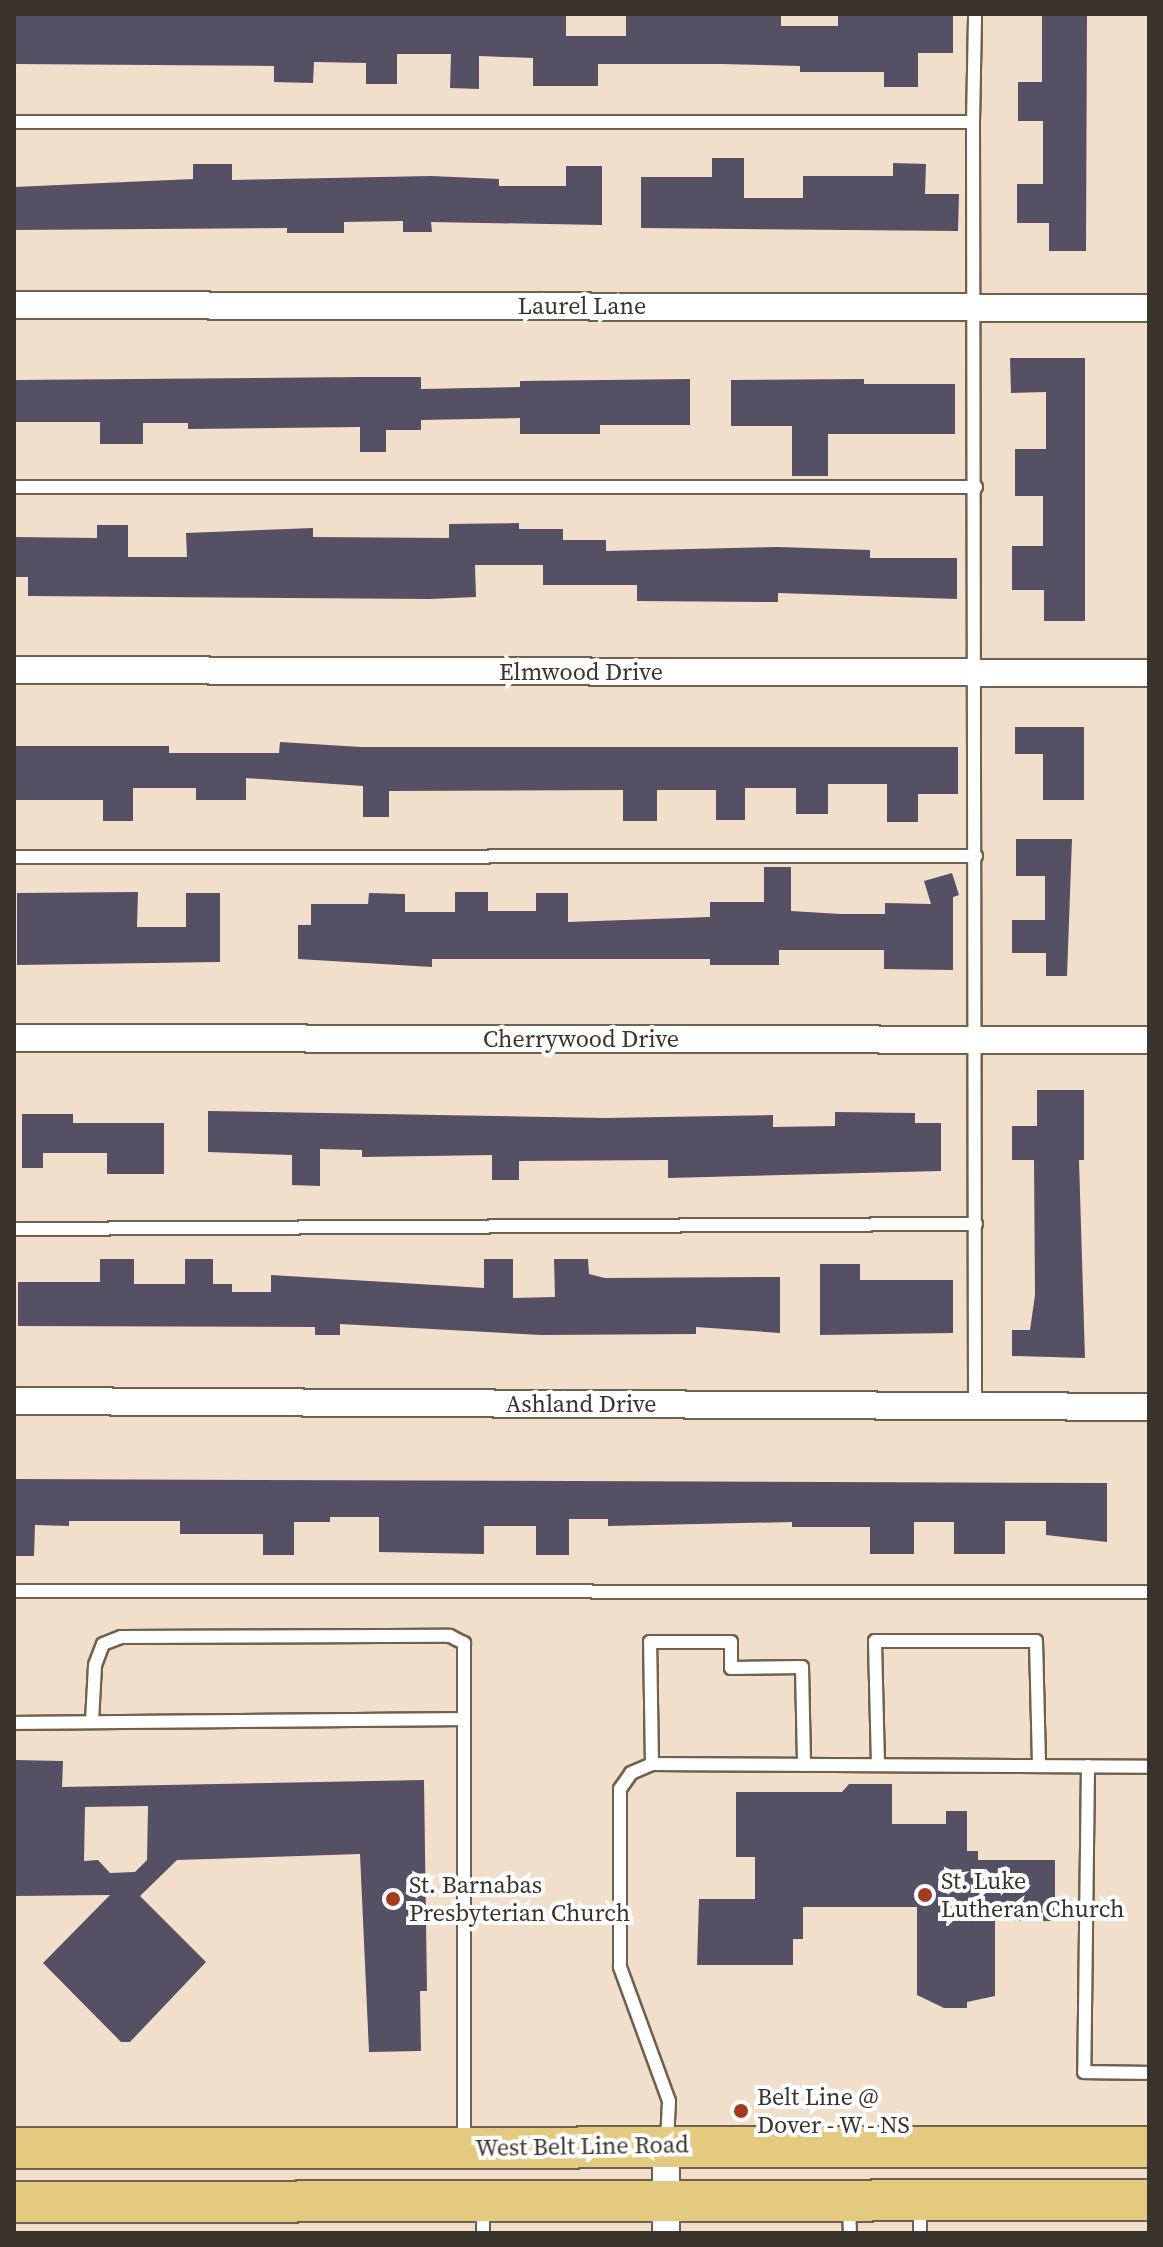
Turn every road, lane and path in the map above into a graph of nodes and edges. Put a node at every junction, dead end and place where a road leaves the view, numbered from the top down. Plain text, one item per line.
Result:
1 (975, 14) edge
2 (14, 122) edge
3 (973, 122) junction
4 (14, 305) edge
5 (975, 307) junction
6 (1149, 308) edge
7 (14, 487) edge
8 (976, 487) junction
9 (14, 670) edge
10 (975, 673) junction
11 (1149, 673) edge
12 (976, 856) junction
13 (14, 857) edge
14 (14, 1038) edge
15 (977, 1040) junction
16 (1149, 1040) edge
17 (976, 1224) junction
18 (14, 1229) edge
19 (14, 1401) edge
20 (975, 1406) junction
21 (1149, 1407) edge
22 (14, 1591) edge
23 (1149, 1592) edge
24 (464, 1719) junction
25 (92, 1721) junction
26 (14, 1723) edge
27 (652, 1764) junction
28 (804, 1765) junction
29 (878, 1765) junction
30 (1039, 1766) junction
31 (1088, 1766) junction
32 (1149, 1767) edge
33 (1149, 2073) edge
34 (666, 2144) junction
35 (1149, 2147) edge
36 (14, 2148) edge
37 (464, 2148) junction
38 (1149, 2200) edge
39 (14, 2202) edge
40 (666, 2216) edge
41 (850, 2216) edge
42 (920, 2216) edge
43 (483, 2217) edge

1 - 3 lane
2 - 3 lane
3 - 5 lane
4 - 5 street, Laurel Lane
5 - 6 street, Laurel Lane
5 - 8 lane
7 - 8 lane
8 - 10 lane
9 - 10 street, Elmwood Drive
10 - 11 street, Elmwood Drive
10 - 12 lane
12 - 13 lane
12 - 15 lane
14 - 15 street, Cherrywood Drive
15 - 16 street, Cherrywood Drive
15 - 17 lane
17 - 18 lane
17 - 20 lane
19 - 20 street, Ashland Drive
20 - 21 street, Ashland Drive
22 - 23 lane
24 - 25 lane
24 - 25 lane
24 - 37 lane
25 - 26 lane
27 - 28 lane
27 - 28 lane
27 - 34 lane
28 - 29 lane
29 - 30 lane
29 - 30 lane
30 - 31 lane
31 - 32 lane
31 - 33 lane
34 - 35 main road, West Belt Line Road
34 - 37 main road, West Belt Line Road
34 - 40 street
36 - 37 main road, West Belt Line Road
38 - 42 main road
39 - 43 main road
40 - 41 main road
40 - 43 main road
41 - 42 main road

